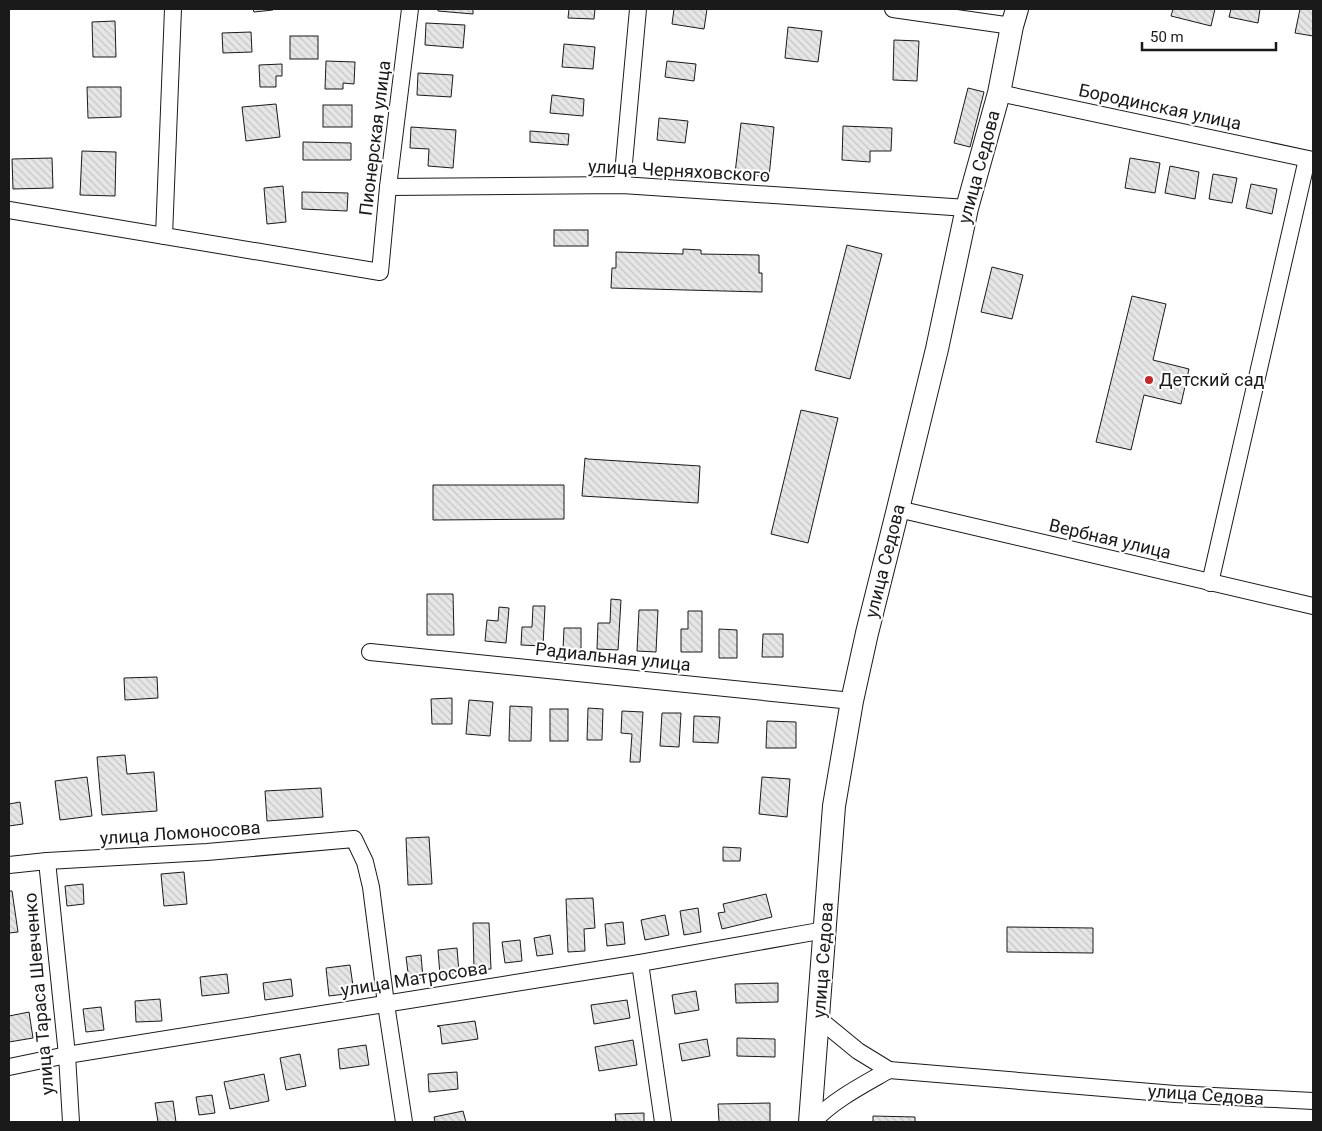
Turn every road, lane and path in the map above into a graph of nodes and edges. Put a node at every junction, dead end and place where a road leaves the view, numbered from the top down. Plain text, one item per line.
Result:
1 (173, 9) edge
2 (410, 9) edge
3 (638, 9) edge
4 (893, 9) edge
5 (1014, 17) edge
6 (999, 93) junction
7 (1310, 159) edge
8 (622, 185) junction
9 (388, 187) junction
10 (967, 208) junction
11 (9, 210) edge
12 (164, 236) junction
13 (898, 509) junction
14 (1210, 583) junction
15 (1313, 606) edge
16 (370, 652) dead end
17 (852, 702) junction
18 (47, 861) junction
19 (9, 865) edge
20 (825, 930) junction
21 (640, 963) junction
22 (386, 1004) junction
23 (819, 1019) junction
24 (67, 1055) junction
25 (9, 1067) edge
26 (889, 1070) junction
27 (1313, 1102) edge
28 (71, 1122) edge
29 (404, 1122) edge
30 (663, 1122) edge
31 (812, 1122) edge

1 - 12 street
2 - 9 street, Пионерская улица
3 - 8 street
4 - 5 street
5 - 6 street, улица Седова
6 - 7 street, Бородинская улица
6 - 10 street, улица Седова
7 - 14 street
8 - 9 street, улица Черняховского
8 - 10 street, улица Черняховского
9 - 12 street, Пионерская улица
10 - 13 street, улица Седова
11 - 12 street
13 - 14 street, Вербная улица
13 - 17 street, улица Седова
14 - 15 street, Вербная улица
16 - 17 street, Радиальная улица
17 - 20 street, улица Седова
18 - 19 street, улица Ломоносова
18 - 22 street, улица Ломоносова
18 - 24 street, улица Тараса Шевченко
20 - 21 street, улица Матросова
20 - 23 street, улица Седова
21 - 22 street, улица Матросова
21 - 30 street
22 - 24 street, улица Матросова
22 - 29 street
23 - 26 street
23 - 31 street, улица Седова
24 - 25 street, улица Матросова
24 - 28 street, улица Тараса Шевченко
26 - 27 street, улица Седова
26 - 31 street

